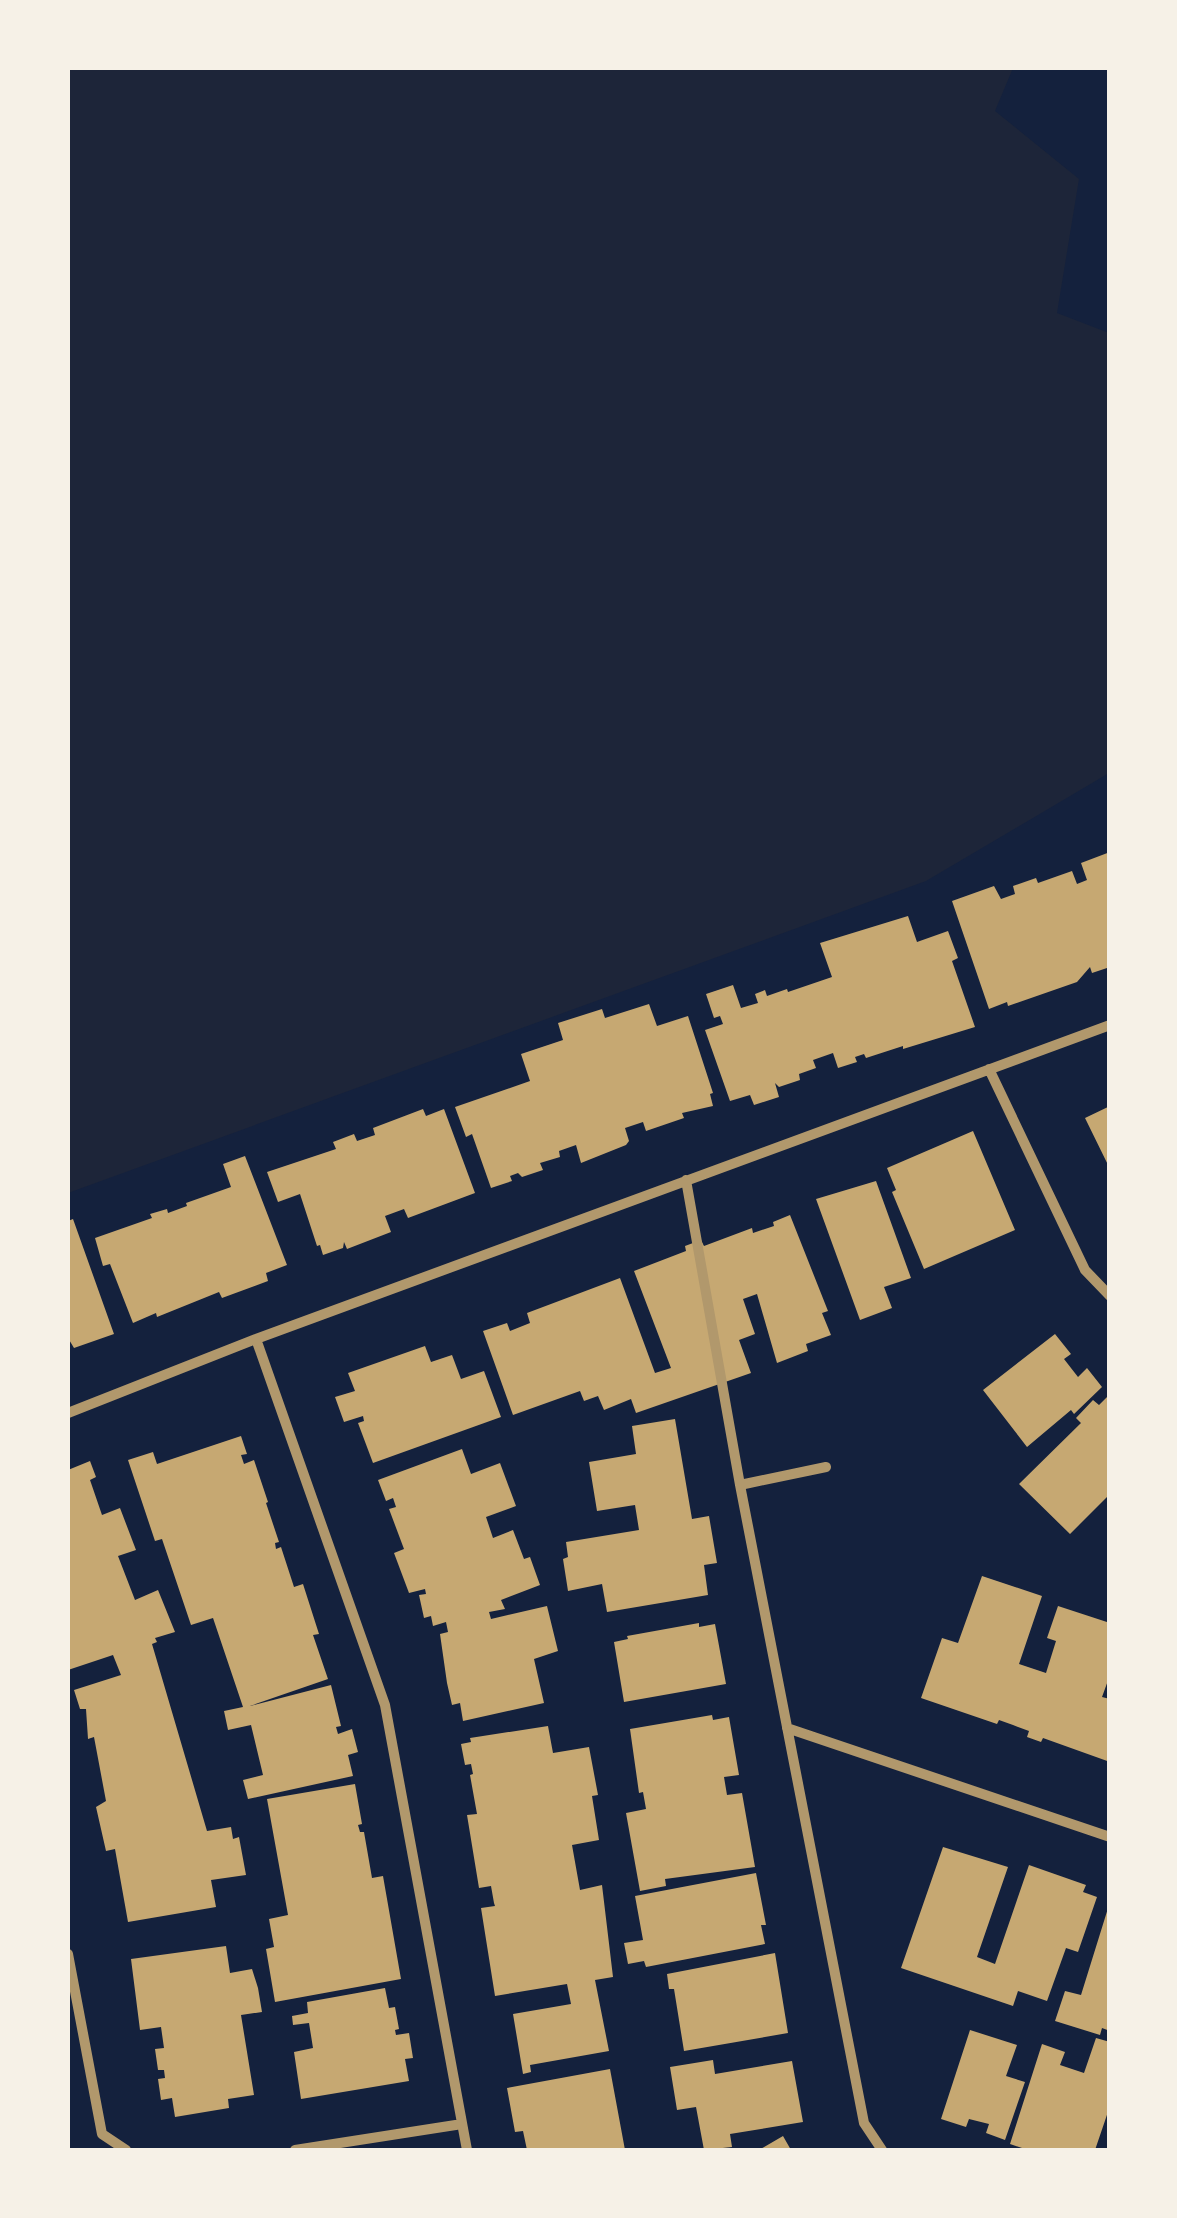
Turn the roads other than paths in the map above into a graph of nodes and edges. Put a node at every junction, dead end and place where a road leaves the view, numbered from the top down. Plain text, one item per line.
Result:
1 (1110, 1025) edge
2 (989, 1069) junction
3 (686, 1180) junction
4 (1110, 1296) edge
5 (256, 1338) junction
6 (68, 1413) edge
7 (826, 1467) dead end
8 (740, 1485) junction
9 (787, 1728) junction
10 (1110, 1836) edge
11 (68, 1954) edge
12 (462, 2124) junction
13 (126, 2150) edge
14 (295, 2150) edge
15 (467, 2150) edge
16 (882, 2150) edge

1 - 2 street
2 - 3 street
2 - 4 street
3 - 5 street
3 - 8 street
5 - 6 street
5 - 12 street
7 - 8 street
8 - 9 street
9 - 10 street
9 - 16 street
11 - 13 street
12 - 14 street
12 - 15 street

